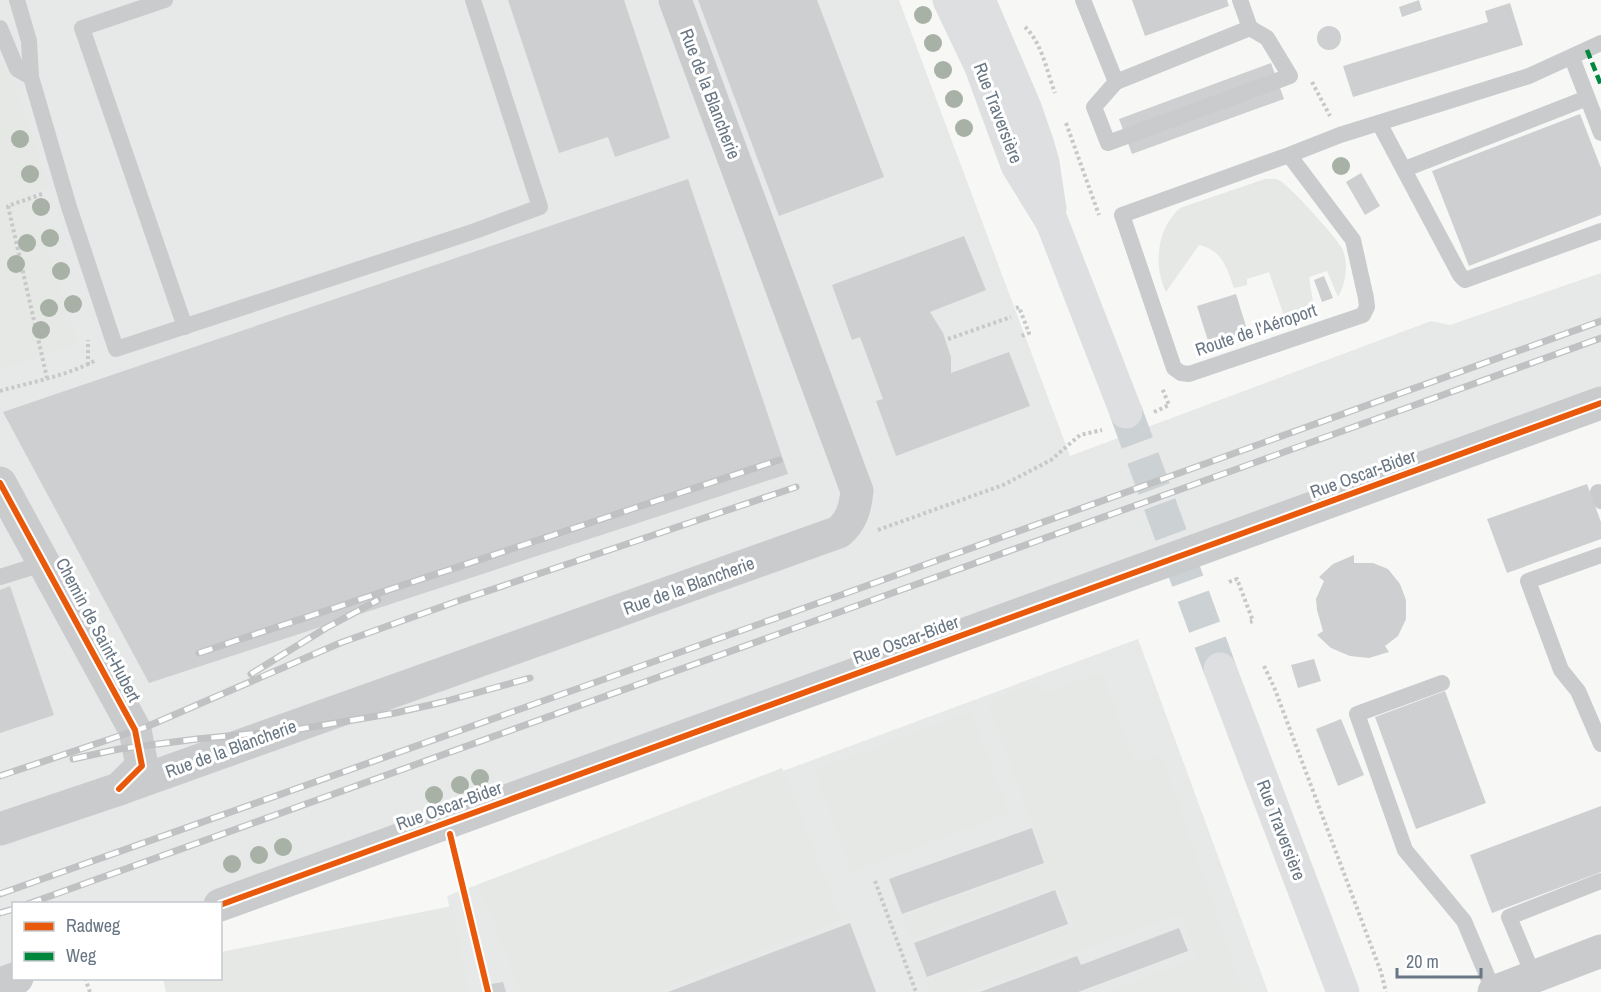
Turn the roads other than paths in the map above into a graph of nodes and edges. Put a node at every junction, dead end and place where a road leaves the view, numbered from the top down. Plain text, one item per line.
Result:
1 (17, 0) edge
2 (165, 0) edge
3 (473, 0) edge
4 (675, 0) edge
5 (949, 0) edge
6 (979, 0) edge
7 (1083, 0) edge
8 (1240, 0) edge
9 (0, 28) edge
10 (1250, 28) junction
11 (1601, 43) edge
12 (1572, 58) junction
13 (31, 77) junction
14 (1116, 82) junction
15 (1587, 98) junction
16 (1379, 123) junction
17 (1601, 133) edge
18 (1289, 155) junction
19 (1405, 169) junction
20 (1053, 222) junction
21 (1601, 231) edge
22 (185, 327) junction
23 (1601, 403) edge
24 (1128, 418) tunnel mouth
25 (3, 495) edge
26 (1601, 555) edge
27 (45, 563) junction
28 (0, 577) edge
29 (1220, 669) tunnel mouth
30 (1442, 683) dead end
31 (1601, 744) edge
32 (119, 789) junction
33 (0, 829) edge
34 (1601, 881) edge
35 (222, 904) edge
36 (1601, 951) edge
37 (1534, 976) junction
38 (1343, 992) edge
39 (1494, 992) edge

1 - 13 lane
2 - 22 lane
3 - 22 lane
4 - 32 street, Rue de la Blancherie
5 - 20 main road, Rue Traversière
6 - 20 main road, Rue Traversière
7 - 14 lane
8 - 10 lane
9 - 13 lane
10 - 14 lane
10 - 14 lane
11 - 12 lane, Route de l'Aéroport
12 - 15 lane
12 - 16 lane, Route de l'Aéroport
13 - 22 lane
15 - 17 lane
15 - 19 lane
16 - 18 lane, Route de l'Aéroport
16 - 19 lane
18 - 18 lane, Route de l'Aéroport
19 - 21 lane
20 - 24 main road, Rue Traversière
23 - 35 street, Rue Oscar-Bider
25 - 27 street, Chemin de Saint-Hubert
26 - 31 lane
27 - 28 lane
27 - 32 street, Chemin de Saint-Hubert
29 - 38 main road, Rue Traversière
30 - 39 lane
32 - 33 street, Rue de la Blancherie
34 - 37 lane
36 - 37 street
37 - 39 street

